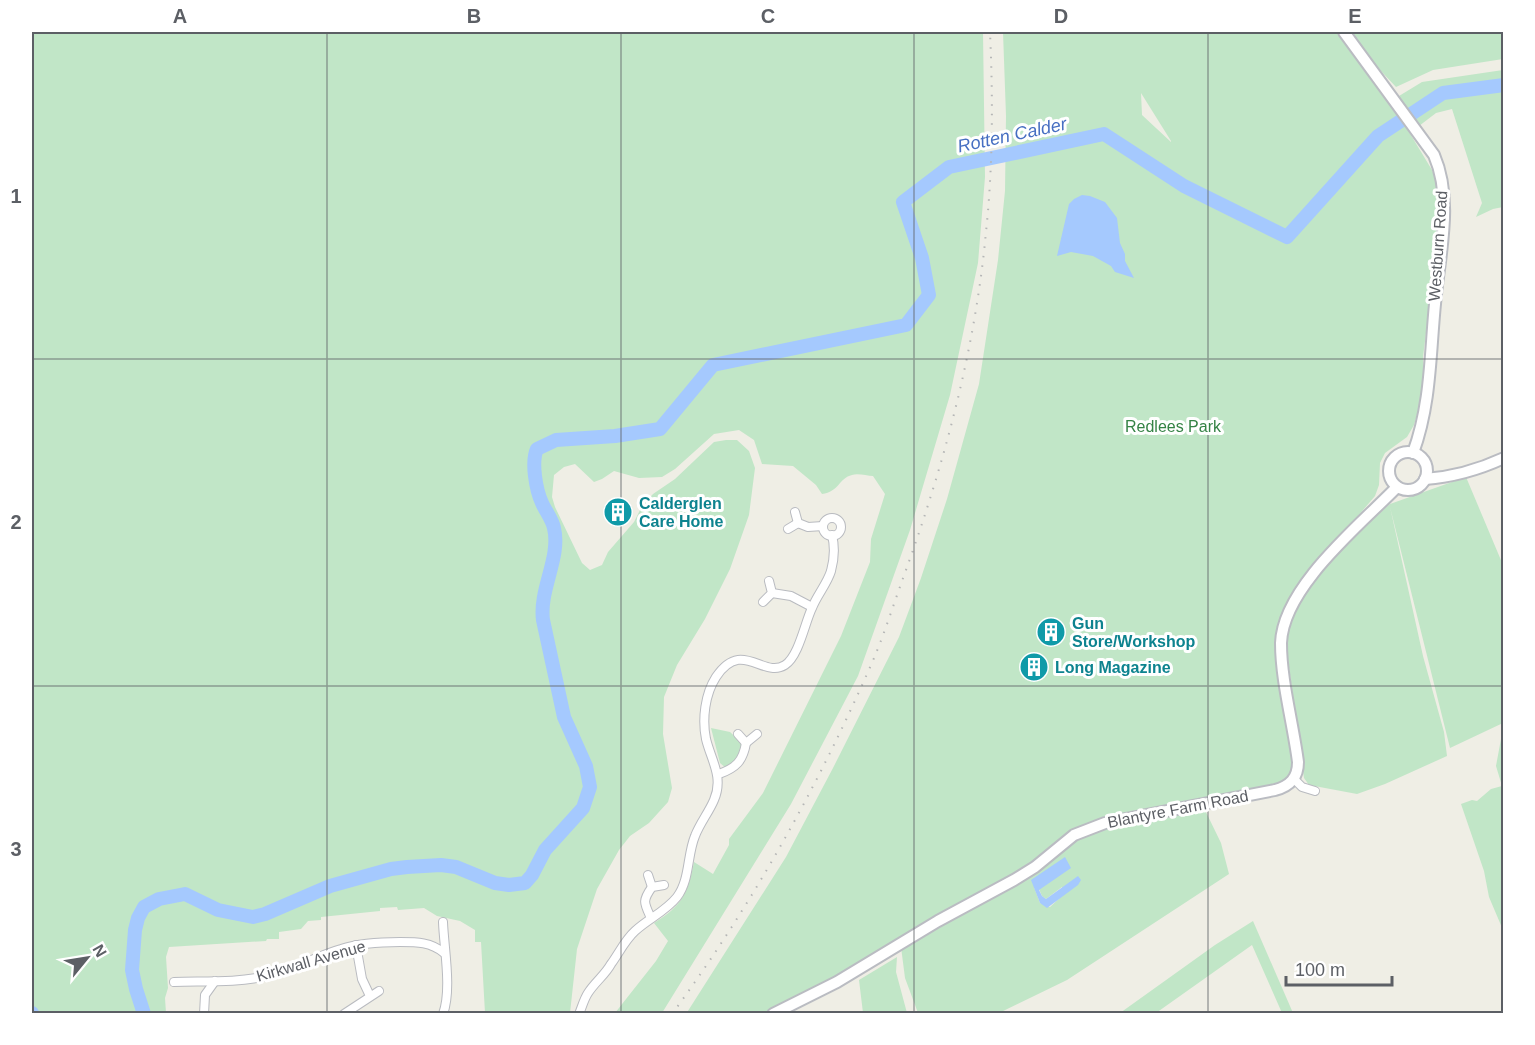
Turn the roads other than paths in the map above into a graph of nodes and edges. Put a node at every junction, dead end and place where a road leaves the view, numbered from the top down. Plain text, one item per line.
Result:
1 (1344, 32) edge
2 (1413, 453) junction
3 (1503, 458) edge
4 (1425, 478) junction
5 (1397, 487) junction
6 (795, 512) dead end
7 (798, 523) junction
8 (823, 526) junction
9 (788, 529) dead end
10 (832, 536) junction
11 (769, 580) dead end
12 (772, 593) junction
13 (763, 602) dead end
14 (812, 607) junction
15 (738, 734) dead end
16 (757, 734) dead end
17 (747, 743) junction
18 (719, 774) junction
19 (1294, 779) junction
20 (1315, 791) dead end
21 (648, 875) dead end
22 (664, 885) dead end
23 (652, 887) junction
24 (651, 918) junction
25 (443, 922) dead end
26 (356, 945) junction
27 (444, 953) junction
28 (215, 981) junction
29 (174, 982) dead end
30 (379, 991) dead end
31 (370, 996) junction
32 (204, 1014) edge
33 (344, 1014) edge
34 (443, 1014) edge
35 (579, 1014) edge
36 (773, 1014) edge

1 - 2 main road, Westburn Road
2 - 4 main road
2 - 5 main road
3 - 4 main road
4 - 5 main road
5 - 19 main road
6 - 7 street
7 - 8 street
7 - 9 street
8 - 10 street
8 - 10 street
10 - 14 street
11 - 12 street
12 - 13 street
12 - 14 street
14 - 18 street
15 - 17 street
16 - 17 street
17 - 18 street
18 - 24 street
19 - 20 street
19 - 36 main road, Blantyre Farm Road
21 - 23 street
22 - 23 street
23 - 24 street
24 - 35 street
25 - 27 street
26 - 27 street, Kirkwall Avenue
26 - 28 street, Kirkwall Avenue
26 - 31 street
27 - 34 street
28 - 29 street, Kirkwall Avenue
28 - 32 street
30 - 31 street
31 - 33 street

